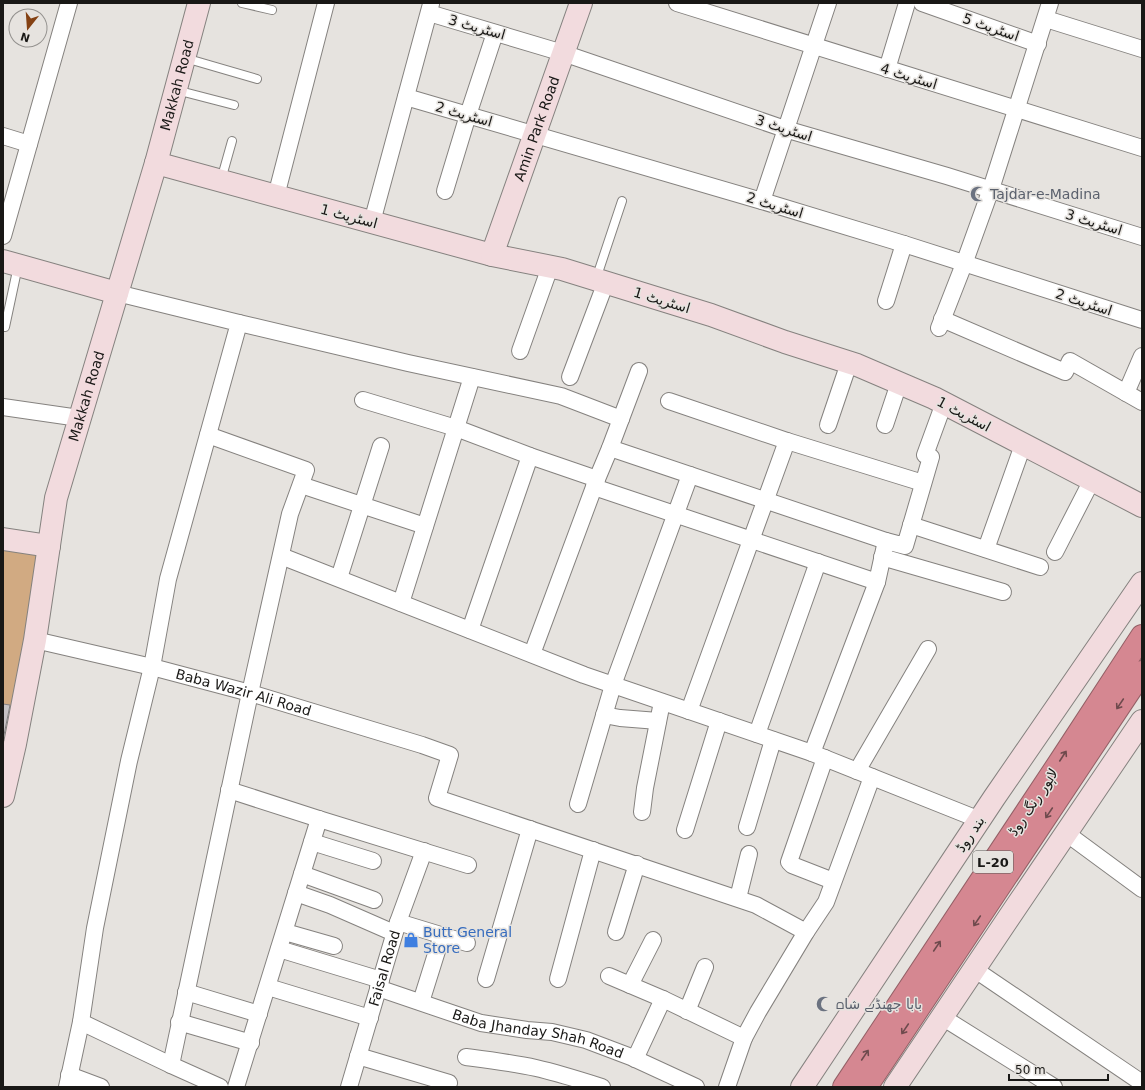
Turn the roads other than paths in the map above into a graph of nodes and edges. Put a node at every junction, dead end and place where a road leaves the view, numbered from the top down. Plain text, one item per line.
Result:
1 (69, 3) edge
2 (199, 3) edge
3 (242, 3) edge
4 (326, 3) edge
5 (581, 3) edge
6 (677, 3) edge
7 (828, 3) edge
8 (907, 3) edge
9 (922, 3) edge
10 (1050, 3) edge
11 (430, 8) edge
12 (272, 10) dead end
13 (1046, 19) junction
14 (495, 33) junction
15 (1038, 44) junction
16 (814, 46) junction
17 (1142, 49) edge
18 (563, 53) junction
19 (184, 58) junction
20 (887, 69) junction
21 (257, 79) dead end
22 (175, 90) junction
23 (406, 97) junction
24 (234, 105) dead end
25 (1017, 109) junction
26 (468, 115) junction
27 (785, 129) junction
28 (534, 134) junction
29 (3, 136) edge
30 (232, 141) dead end
31 (29, 144) junction
32 (1142, 148) edge
33 (156, 163) junction
34 (221, 181) junction
35 (991, 189) junction
36 (445, 191) dead end
37 (276, 196) junction
38 (622, 201) dead end
39 (762, 201) junction
40 (372, 222) junction
41 (3, 236) edge
42 (1142, 237) edge
43 (904, 244) junction
44 (492, 255) junction
45 (11, 263) edge
46 (964, 264) junction
47 (550, 267) junction
48 (601, 281) junction
49 (117, 293) junction
50 (886, 301) dead end
51 (1142, 320) edge
52 (239, 323) junction
53 (5, 327) dead end
54 (520, 351) dead end
55 (1142, 356) edge
56 (849, 363) junction
57 (639, 371) dead end
58 (472, 377) junction
59 (570, 377) dead end
60 (899, 383) junction
61 (1126, 393) junction
62 (363, 400) dead end
63 (669, 400) dead end
64 (1142, 402) edge
65 (944, 403) junction
66 (3, 407) edge
67 (79, 418) junction
68 (621, 419) junction
69 (885, 425) dead end
70 (828, 426) dead end
71 (456, 428) junction
72 (208, 435) junction
73 (787, 441) junction
74 (1023, 445) junction
75 (381, 446) dead end
76 (610, 448) junction
77 (530, 456) junction
78 (690, 475) junction
79 (1092, 480) junction
80 (595, 483) junction
81 (923, 484) junction
82 (301, 485) junction
83 (765, 501) junction
84 (362, 506) junction
85 (1142, 506) edge
86 (676, 515) junction
87 (911, 525) junction
88 (425, 526) junction
89 (3, 538) edge
90 (751, 540) junction
91 (886, 541) junction
92 (49, 546) junction
93 (986, 548) junction
94 (1055, 552) dead end
95 (281, 556) junction
96 (882, 557) junction
97 (818, 562) junction
98 (1040, 566) dead end
99 (339, 578) junction
100 (877, 582) junction
101 (1142, 583) edge
102 (1003, 592) dead end
103 (401, 603) junction
104 (470, 630) junction
105 (1142, 636) edge
106 (35, 640) junction
107 (928, 648) dead end
108 (532, 654) junction
109 (152, 667) junction
110 (1142, 672) edge
111 (613, 685) junction
112 (250, 693) junction
113 (662, 702) junction
114 (690, 711) junction
115 (604, 714) junction
116 (658, 721) junction
117 (719, 721) junction
118 (1142, 722) edge
119 (757, 734) junction
120 (774, 740) junction
121 (9, 743) edge
122 (819, 756) junction
123 (857, 771) junction
124 (872, 777) junction
125 (229, 790) junction
126 (3, 796) edge
127 (578, 804) dead end
128 (642, 812) dead end
129 (319, 819) junction
130 (980, 820) junction
131 (747, 827) dead end
132 (530, 829) junction
133 (685, 830) dead end
134 (1066, 834) junction
135 (312, 842) junction
136 (593, 850) junction
137 (424, 851) junction
138 (750, 854) dead end
139 (373, 861) dead end
140 (637, 864) junction
141 (468, 865) dead end
142 (302, 874) junction
143 (834, 881) junction
144 (1142, 889) edge
145 (296, 893) junction
146 (738, 898) junction
147 (374, 900) dead end
148 (396, 928) junction
149 (284, 932) junction
150 (616, 932) dead end
151 (806, 932) junction
152 (442, 935) junction
153 (653, 940) dead end
154 (467, 943) dead end
155 (334, 946) dead end
156 (279, 949) junction
157 (705, 967) dead end
158 (974, 969) junction
159 (609, 976) dead end
160 (486, 979) dead end
161 (558, 979) dead end
162 (380, 984) junction
163 (630, 985) junction
164 (268, 987) junction
165 (186, 992) junction
166 (662, 1000) junction
167 (421, 1002) junction
168 (687, 1011) junction
169 (259, 1014) junction
170 (942, 1017) junction
171 (370, 1018) junction
172 (81, 1022) junction
173 (180, 1022) junction
174 (744, 1038) junction
175 (250, 1043) junction
176 (358, 1056) junction
177 (466, 1057) dead end
178 (635, 1059) junction
179 (171, 1065) junction
180 (68, 1081) edge
181 (449, 1083) dead end
182 (1142, 1083) edge
183 (101, 1087) edge
184 (220, 1087) edge
185 (236, 1087) edge
186 (349, 1087) edge
187 (602, 1087) edge
188 (696, 1087) edge
189 (727, 1087) edge
190 (802, 1087) edge
191 (844, 1087) edge
192 (866, 1087) edge
193 (896, 1087) edge
194 (1054, 1087) edge

1 - 31 street
2 - 19 street, Makkah Road
3 - 12 lane
4 - 37 street
5 - 18 street, Amin Park Road
6 - 16 street, اسٹریٹ 4
7 - 16 street
8 - 20 street
9 - 15 street, اسٹریٹ 5
10 - 13 street
11 - 14 street, اسٹریٹ 3
11 - 23 street
13 - 15 street
13 - 17 street
14 - 18 street, اسٹریٹ 3
14 - 26 street
15 - 25 street
16 - 20 street, اسٹریٹ 4
16 - 27 street
18 - 27 street, اسٹریٹ 3
18 - 28 street, Amin Park Road
19 - 21 lane
19 - 22 street, Makkah Road
20 - 25 street, اسٹریٹ 4
22 - 24 lane
22 - 33 street, Makkah Road
23 - 26 street, اسٹریٹ 2
23 - 40 street
25 - 32 street, اسٹریٹ 4
25 - 35 street
26 - 28 street, اسٹریٹ 2
26 - 36 street
27 - 35 street, اسٹریٹ 3
27 - 39 street
28 - 39 street, اسٹریٹ 2
28 - 44 street, Amin Park Road
29 - 31 street
30 - 34 lane
31 - 41 street
33 - 34 street, اسٹریٹ 1
33 - 49 street, Makkah Road
34 - 37 street, اسٹریٹ 1
35 - 42 street, اسٹریٹ 3
35 - 46 street
37 - 40 street, اسٹریٹ 1
38 - 48 lane
39 - 43 street, اسٹریٹ 2
40 - 44 street, اسٹریٹ 1
43 - 46 street, اسٹریٹ 2
43 - 50 street
44 - 47 street, اسٹریٹ 1
45 - 49 street
45 - 53 lane
46 - 51 street, اسٹریٹ 2
46 - 61 street
47 - 48 street, اسٹریٹ 1
47 - 54 street
48 - 56 street, اسٹریٹ 1
48 - 59 street
49 - 52 street
49 - 67 street, Makkah Road
52 - 58 street
52 - 72 street
55 - 61 street
56 - 60 street, اسٹریٹ 1
56 - 70 street
57 - 68 street
58 - 68 street
58 - 71 street
60 - 65 street, اسٹریٹ 1
60 - 69 street
61 - 64 street
62 - 71 street
63 - 73 street
65 - 74 street, اسٹریٹ 1
65 - 81 street
66 - 67 street
67 - 92 street, Makkah Road
68 - 76 street
71 - 77 street
71 - 88 street
72 - 82 street
72 - 109 street
73 - 81 street
73 - 83 street
74 - 79 street, اسٹریٹ 1
74 - 93 street
75 - 84 street
76 - 78 street
76 - 80 street
77 - 80 street
77 - 104 street
78 - 83 street
78 - 86 street
79 - 85 street, اسٹریٹ 1
79 - 94 street
80 - 86 street
80 - 108 street
81 - 87 street
82 - 84 street
82 - 95 street
83 - 90 street
83 - 91 street
84 - 88 street
84 - 99 street
86 - 90 street
86 - 111 street
87 - 91 street
87 - 93 street
88 - 103 street
89 - 92 street
90 - 97 street
90 - 114 street
91 - 96 street
92 - 106 street, Makkah Road
93 - 98 street
95 - 99 street
95 - 112 street
96 - 100 street
96 - 102 street
97 - 100 street
97 - 119 street
99 - 103 street
100 - 122 street
101 - 130 street, بند روڈ
103 - 104 street
104 - 108 street
191 -> 105 highway, لاہور رنگ روڈ / L-20
106 - 109 street, Baba Wazir Ali Road
106 - 121 street, Makkah Road
107 - 123 street
108 - 111 street
109 - 112 street, Baba Wazir Ali Road
109 - 172 street
110 -> 192 highway, لاہور رنگ روڈ / L-20
111 - 113 street
111 - 115 street
112 - 125 street
112 - 132 street, Baba Wazir Ali Road
113 - 114 street
113 - 116 street
114 - 117 street
115 - 116 street
115 - 127 street
116 - 128 street
117 - 119 street
117 - 133 street
118 - 134 street
119 - 120 street
120 - 122 street
120 - 131 street
121 - 126 street, Makkah Road
122 - 123 street
122 - 143 street
123 - 124 street
124 - 130 street
124 - 143 street
125 - 129 street
125 - 165 street
129 - 135 street
129 - 137 street
130 - 190 street, بند روڈ
132 - 136 street
132 - 160 street
134 - 144 street
134 - 158 street
135 - 139 street
135 - 142 street
136 - 140 street
136 - 161 street
137 - 141 street
137 - 148 street, Faisal Road
138 - 146 street
140 - 146 street
140 - 150 street
142 - 145 street
142 - 147 street
143 - 151 street
145 - 148 street
145 - 149 street
146 - 151 street
148 - 152 street
148 - 162 street, Faisal Road
149 - 155 street
149 - 156 street
151 - 174 street
152 - 154 street
152 - 167 street
153 - 163 street
156 - 162 street, Baba Jhanday Shah Road
156 - 164 street
157 - 168 street
158 - 170 street
158 - 182 street
159 - 163 street
162 - 167 street, Baba Jhanday Shah Road
162 - 171 street, Faisal Road
163 - 166 street
164 - 169 street
164 - 171 street
165 - 169 street
165 - 173 street
166 - 168 street
166 - 178 street
167 - 178 street, Baba Jhanday Shah Road
168 - 174 street
169 - 175 street
170 - 193 street
170 - 194 street
171 - 176 street, Faisal Road
172 - 179 street
172 - 180 street
173 - 175 street
173 - 179 street
174 - 189 street
175 - 185 street
176 - 181 street
176 - 186 street, Faisal Road
177 - 187 street
178 - 188 street, Baba Jhanday Shah Road
179 - 184 street
180 - 183 street

